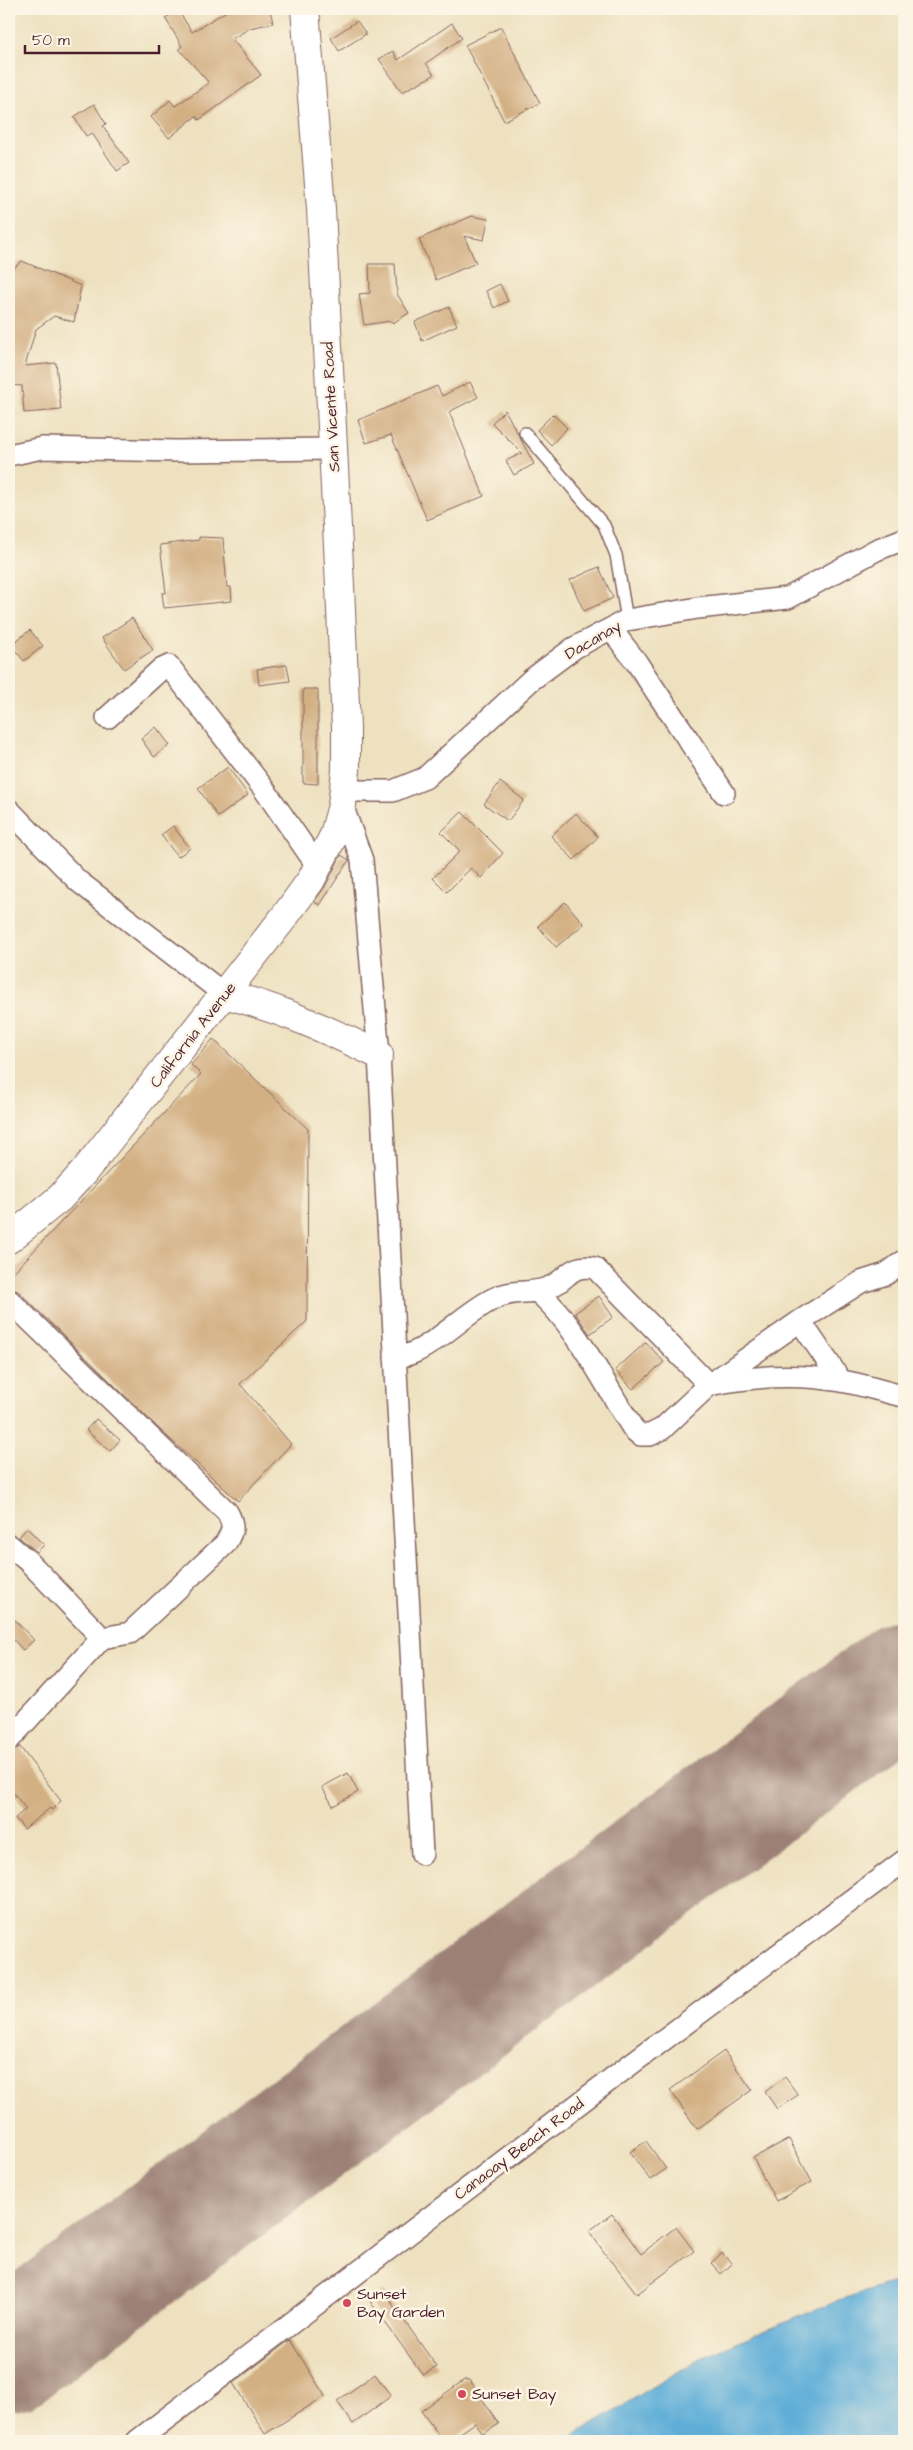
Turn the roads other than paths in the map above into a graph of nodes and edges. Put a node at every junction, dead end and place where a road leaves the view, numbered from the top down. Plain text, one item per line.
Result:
1 (305, 9) edge
2 (525, 433) dead end
3 (333, 449) junction
4 (9, 455) edge
5 (904, 539) edge
6 (619, 625) junction
7 (107, 718) dead end
8 (724, 793) dead end
9 (343, 798) junction
10 (9, 810) edge
11 (318, 867) junction
12 (224, 994) junction
13 (379, 1055) junction
14 (9, 1239) edge
15 (904, 1261) edge
16 (538, 1292) junction
17 (9, 1300) edge
18 (800, 1321) junction
19 (395, 1358) junction
20 (841, 1380) junction
21 (709, 1385) junction
22 (904, 1396) edge
23 (9, 1545) edge
24 (102, 1638) junction
25 (9, 1740) edge
26 (422, 1854) dead end
27 (904, 1861) edge
28 (137, 2441) edge

1 - 3 street, San Vicente Road
2 - 6 lane
3 - 4 street
3 - 9 street, San Vicente Road
5 - 6 street, Dacanay
6 - 8 street
6 - 9 street, Dacanay
7 - 11 street
9 - 11 street, California Avenue
9 - 13 street
10 - 12 street
11 - 12 street, California Avenue
12 - 13 street
12 - 14 street, California Avenue
13 - 19 street
15 - 18 street
16 - 19 street
16 - 21 street
16 - 21 street
17 - 24 street
18 - 20 street
18 - 21 street
19 - 26 street
20 - 21 street
20 - 22 street
23 - 24 street
24 - 25 street
27 - 28 street, Canaoay Beach Road

